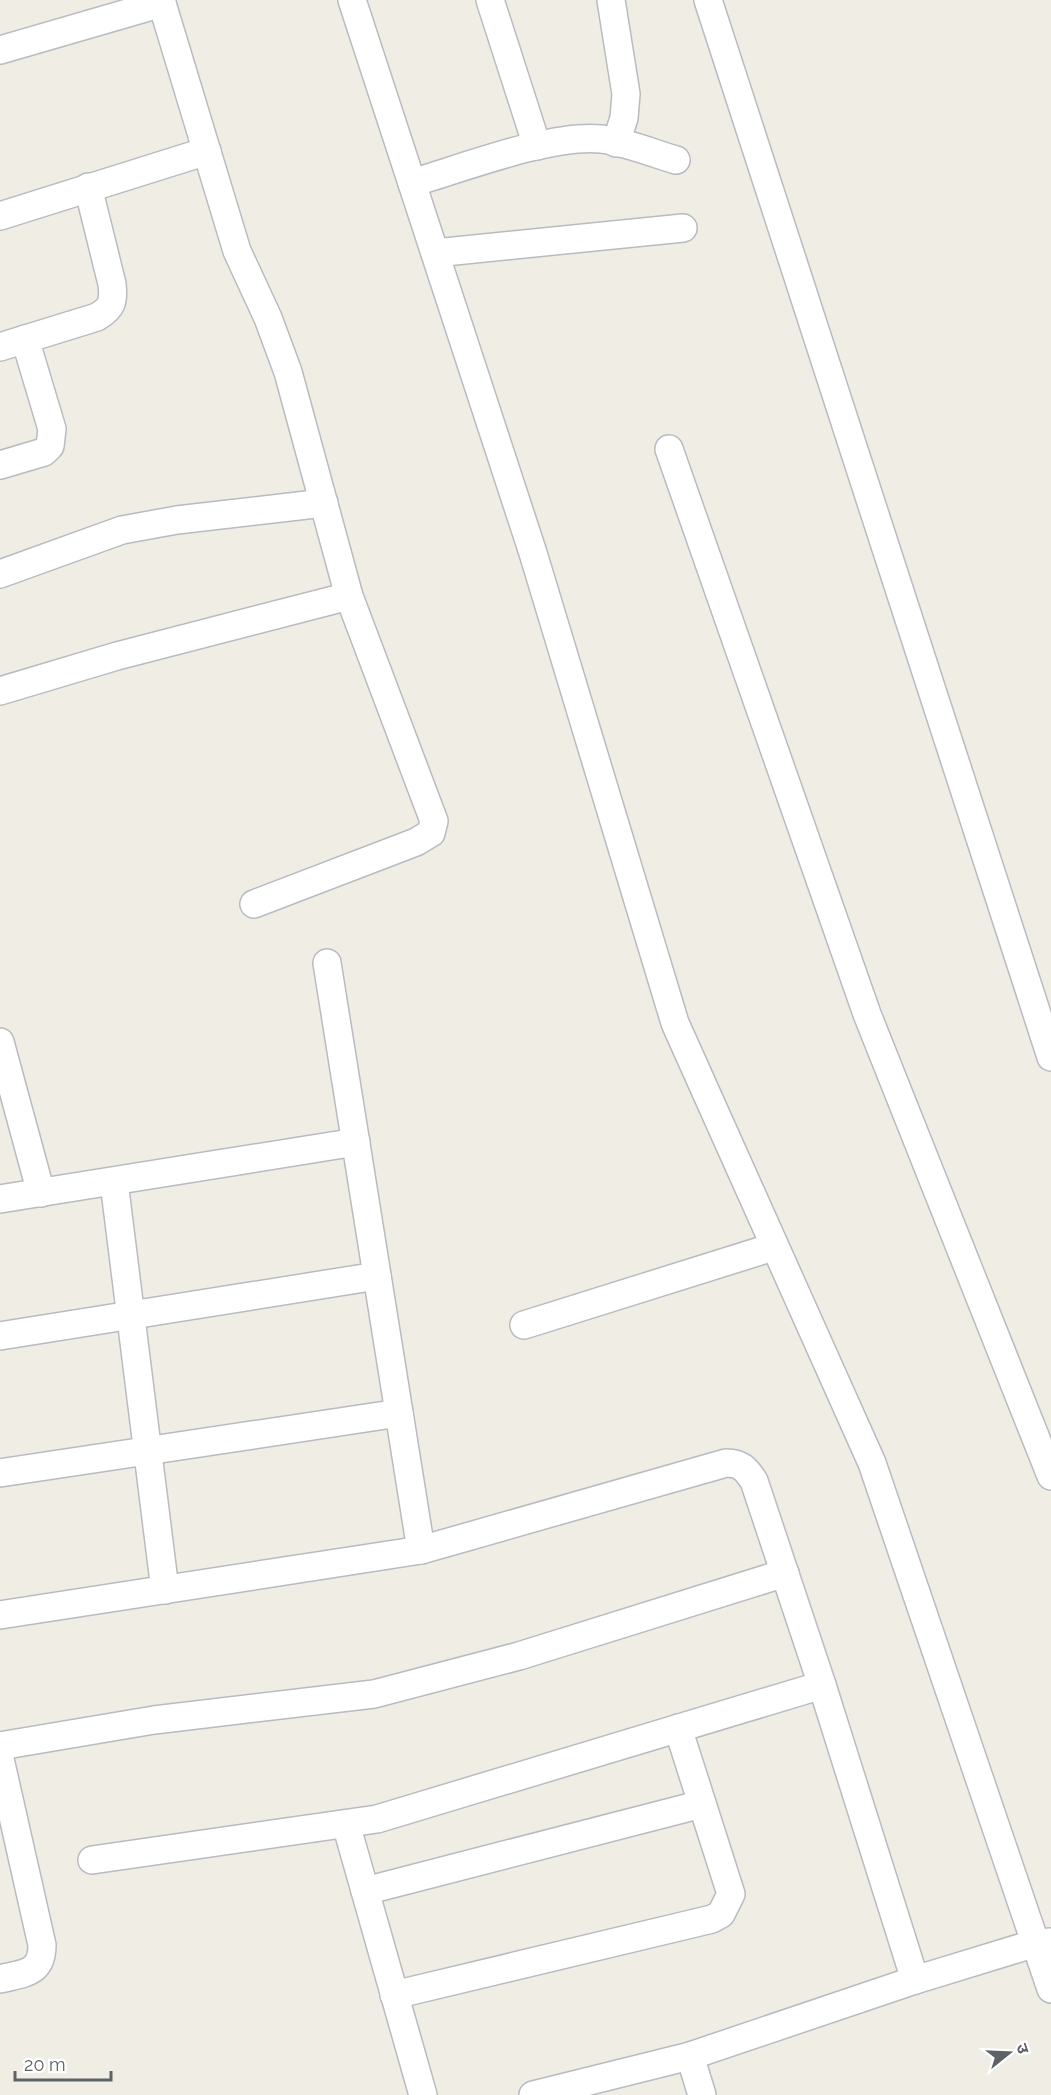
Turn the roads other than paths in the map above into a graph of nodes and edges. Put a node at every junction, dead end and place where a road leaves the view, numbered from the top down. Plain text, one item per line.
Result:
1 (352, 0) edge
2 (490, 0) edge
3 (611, 0) edge
4 (708, 0) edge
5 (161, 2) edge
6 (0, 50) edge
7 (616, 143) junction
8 (537, 146) junction
9 (207, 151) junction
10 (676, 160) dead end
11 (412, 183) junction
12 (88, 187) junction
13 (0, 216) edge
14 (683, 228) dead end
15 (435, 253) junction
16 (12, 343) edge
17 (669, 449) dead end
18 (0, 465) edge
19 (324, 503) junction
20 (0, 574) edge
21 (349, 596) junction
22 (0, 691) edge
23 (254, 904) dead end
24 (327, 963) dead end
25 (0, 1042) edge
26 (1051, 1057) edge
27 (356, 1142) junction
28 (114, 1182) junction
29 (41, 1193) junction
30 (0, 1199) edge
31 (773, 1247) junction
32 (377, 1276) junction
33 (131, 1315) junction
34 (524, 1325) dead end
35 (0, 1336) edge
36 (399, 1413) junction
37 (148, 1451) junction
38 (0, 1473) edge
39 (1051, 1476) edge
40 (422, 1550) junction
41 (784, 1573) junction
42 (165, 1590) junction
43 (0, 1615) edge
44 (822, 1685) junction
45 (678, 1728) junction
46 (0, 1746) edge
47 (0, 1759) edge
48 (702, 1804) junction
49 (346, 1824) junction
50 (92, 1860) dead end
51 (365, 1891) junction
52 (1043, 1943) edge
53 (0, 1979) edge
54 (915, 1980) junction
55 (1051, 1989) edge
56 (394, 1995) junction
57 (690, 2056) junction
58 (423, 2095) edge
59 (533, 2095) edge
60 (702, 2095) edge

1 - 11 street
2 - 8 street
3 - 7 street
4 - 26 street
5 - 6 street
5 - 9 street
7 - 8 street
7 - 10 street
8 - 11 street
9 - 12 street
9 - 19 street
11 - 15 street
12 - 13 street
12 - 16 street
14 - 15 street
15 - 31 street
16 - 18 street
17 - 39 street
19 - 20 street
19 - 21 street
21 - 22 street
21 - 23 street
24 - 27 street
25 - 29 street
27 - 28 street
27 - 32 street
28 - 29 street
28 - 33 street
29 - 30 street
31 - 34 street
31 - 52 street
32 - 33 street
32 - 36 street
33 - 35 street
33 - 37 street
36 - 37 street
36 - 40 street
37 - 38 street
37 - 42 street
40 - 41 street
40 - 42 street
41 - 44 street
41 - 46 street
42 - 43 street
44 - 45 street
44 - 54 street
45 - 48 street
45 - 49 street
47 - 53 street
48 - 51 street
48 - 56 street
49 - 50 street
49 - 51 street
51 - 56 street
52 - 54 street
52 - 55 street
54 - 57 street
56 - 58 street
57 - 59 street
57 - 60 street

